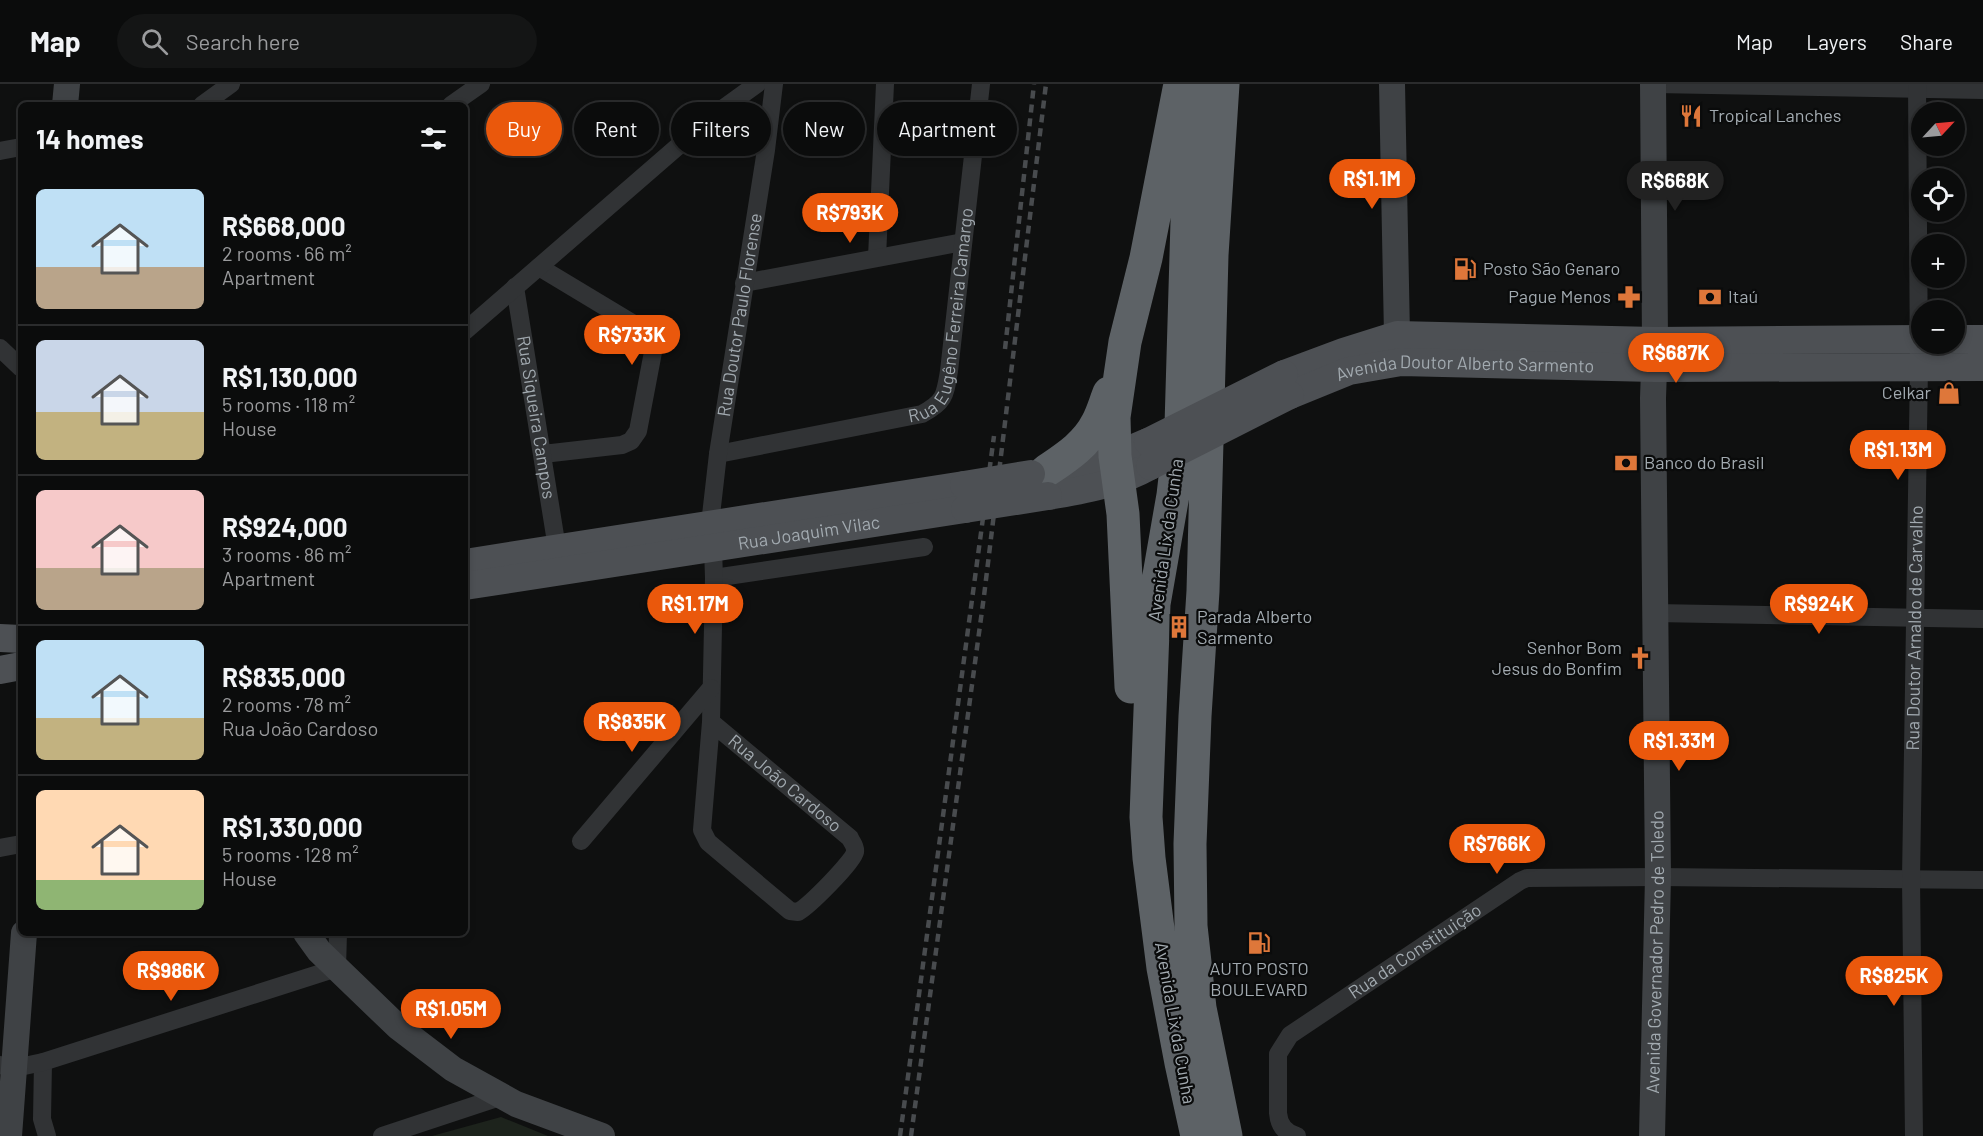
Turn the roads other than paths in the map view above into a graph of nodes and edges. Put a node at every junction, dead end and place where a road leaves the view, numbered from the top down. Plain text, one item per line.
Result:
1 (67, 84) edge
2 (231, 84) edge
3 (481, 84) edge
4 (758, 84) edge
5 (774, 84) edge
6 (885, 84) edge
7 (981, 84) edge
8 (1180, 84) edge
9 (1196, 84) edge
10 (1223, 84) edge
11 (1392, 84) edge
12 (1654, 84) edge
13 (1917, 86) edge
14 (1983, 90) edge
15 (213, 97) edge
16 (65, 102) edge
17 (455, 102) edge
18 (732, 102) edge
19 (771, 109) edge
20 (18, 148) edge
21 (0, 151) edge
22 (671, 152) edge
23 (765, 156) edge
24 (963, 242) junction
25 (877, 257) junction
26 (539, 267) junction
27 (744, 283) junction
28 (515, 287) junction
29 (1920, 300) edge
30 (468, 328) edge
31 (1965, 339) edge
32 (1983, 339) edge
33 (1911, 340) edge
34 (1125, 342) junction
35 (0, 348) edge
36 (1399, 349) junction
37 (1655, 354) junction
38 (1919, 354) edge
39 (18, 365) edge
40 (1919, 367) junction
41 (1983, 367) edge
42 (543, 454) junction
43 (718, 454) junction
44 (1149, 454) joint
45 (1117, 468) junction
46 (1042, 480) junction
47 (712, 536) junction
48 (924, 547) dead end
49 (557, 548) junction
50 (468, 563) edge
51 (714, 579) junction
52 (468, 585) edge
53 (1655, 613) junction
54 (1914, 619) junction
55 (1983, 620) edge
56 (18, 667) edge
57 (0, 670) edge
58 (711, 688) junction
59 (711, 722) junction
60 (1146, 817) junction
61 (581, 841) dead end
62 (18, 845) edge
63 (0, 848) edge
64 (1658, 877) junction
65 (1911, 879) junction
66 (1983, 880) edge
67 (24, 936) edge
68 (308, 936) edge
69 (338, 936) edge
70 (337, 968) junction
71 (43, 1062) junction
72 (7, 1067) edge
73 (503, 1096) junction
74 (6, 1134) edge
75 (47, 1136) edge
76 (382, 1136) edge
77 (602, 1136) edge
78 (1197, 1136) edge
79 (1226, 1136) edge
80 (1297, 1136) edge
81 (1652, 1136) edge
82 (1914, 1136) edge

1 - 16 main road
2 - 15 street
3 - 17 street
4 - 18 street
5 - 19 street, Rua Doutor Paulo Florense
6 - 25 street
7 - 24 street, Rua Eugêno Ferreira Camargo
8 - 34 highway
9 - 60 highway, Avenida Lix da Cunha
10 - 79 highway, Avenida Lix da Cunha
11 - 36 main road
12 - 13 street
12 - 37 main road, Avenida Governador Pedro de Toledo
13 - 14 street
13 - 29 street, Rua Doutor Arnaldo de Carvalho
20 - 21 street
22 - 26 street
23 - 27 street, Rua Doutor Paulo Florense
24 - 25 street
24 - 43 street, Rua Eugêno Ferreira Camargo
25 - 27 street
26 - 28 street
26 - 42 street
27 - 43 street, Rua Doutor Paulo Florense
28 - 30 street
28 - 42 street, Rua Siqueira Campos
31 - 32 main road
33 - 37 main road, Avenida Doutor Alberto Sarmento
34 - 45 highway
34 - 46 highway
35 - 39 street
36 - 37 main road, Avenida Doutor Alberto Sarmento
36 - 44 main road, Avenida Doutor Alberto Sarmento, bridge
37 - 40 main road, Avenida Doutor Alberto Sarmento
37 - 53 main road, Avenida Governador Pedro de Toledo
38 - 40 street, Rua Doutor Arnaldo de Carvalho
40 - 41 main road, Avenida Doutor Alberto Sarmento
40 - 54 street, Rua Doutor Arnaldo de Carvalho
42 - 49 street, Rua Siqueira Campos
43 - 47 street, Rua Doutor Paulo Florense
44 - 45 main road, Rua Joaquim Vilac
45 - 46 main road, Rua Joaquim Vilac
45 - 60 highway
46 - 47 main road, Rua Joaquim Vilac, bridge
47 - 49 main road, Rua Joaquim Vilac
47 - 51 street, Rua João Cardoso
47 - 52 main road, Rua Joaquim Vilac
48 - 51 street
49 - 50 main road, Rua Joaquim Vilac
51 - 58 street, Rua João Cardoso
53 - 54 street
53 - 64 main road, Avenida Governador Pedro de Toledo
54 - 55 street
54 - 65 street, Rua Doutor Arnaldo de Carvalho
56 - 57 main road
58 - 59 street, Rua João Cardoso
58 - 61 street
59 - 59 street, Rua João Cardoso
60 - 78 highway, Avenida Lix da Cunha
62 - 63 street
64 - 65 street, Rua da Constituição
64 - 80 street, Rua da Constituição
64 - 81 main road, Avenida Governador Pedro de Toledo
65 - 66 street, Rua da Constituição
65 - 82 street, Rua Doutor Arnaldo de Carvalho
67 - 72 main road
68 - 70 main road
69 - 70 street
70 - 71 street
70 - 73 main road
71 - 72 street
71 - 75 street
72 - 74 main road
73 - 76 street
73 - 77 main road

